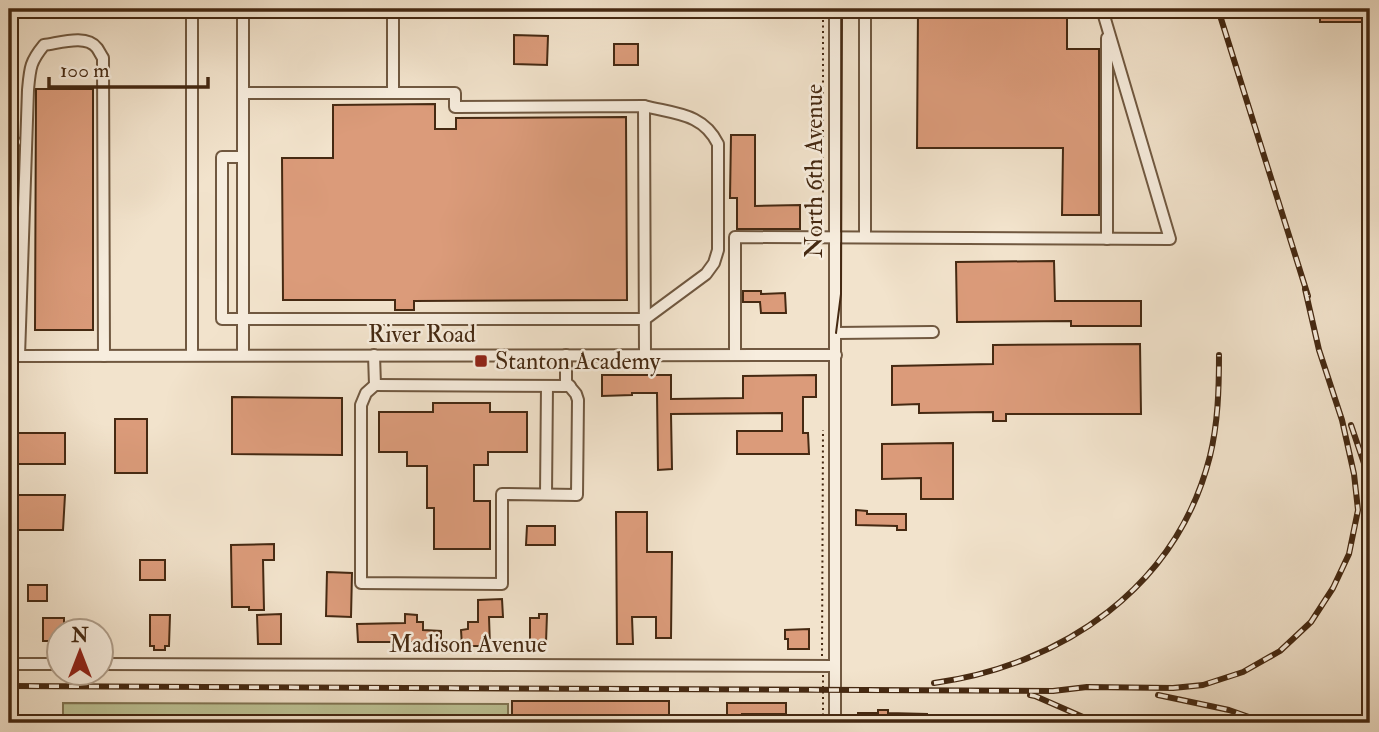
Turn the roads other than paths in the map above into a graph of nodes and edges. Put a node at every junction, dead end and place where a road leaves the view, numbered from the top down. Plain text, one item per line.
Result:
1 (29, 9) edge
2 (192, 9) edge
3 (243, 9) edge
4 (393, 9) edge
5 (1102, 9) edge
6 (835, 10) edge
7 (865, 10) edge
8 (9, 11) edge
9 (1107, 27) junction
10 (243, 93) junction
11 (393, 93) junction
12 (644, 106) junction
13 (243, 157) junction
14 (835, 237) junction
15 (865, 237) junction
16 (1107, 239) junction
17 (243, 319) junction
18 (645, 319) junction
19 (933, 332) dead end
20 (836, 334) junction
21 (192, 355) junction
22 (243, 355) junction
23 (374, 355) junction
24 (566, 355) junction
25 (645, 355) junction
26 (735, 355) junction
27 (836, 355) junction
28 (14, 356) edge
29 (104, 356) junction
30 (375, 385) junction
31 (547, 386) junction
32 (570, 386) junction
33 (546, 495) junction
34 (9, 664) edge
35 (46, 664) edge
36 (116, 664) edge
37 (834, 666) junction
38 (835, 723) edge

1 - 8 street
2 - 21 street
3 - 10 street
4 - 11 street
5 - 9 street
6 - 7 street
6 - 14 street, North 6th Avenue
7 - 15 street
9 - 16 street
9 - 16 street
10 - 11 street
10 - 13 street
11 - 12 street
12 - 18 street
12 - 18 street
13 - 17 street
13 - 17 street
14 - 15 street
14 - 20 street, North 6th Avenue
14 - 26 street
15 - 16 street
17 - 18 street
17 - 22 street
18 - 25 street
19 - 20 street
20 - 27 street, North 6th Avenue
21 - 22 street, River Road
21 - 29 street, River Road
22 - 23 street, River Road
23 - 24 street, River Road
23 - 30 street
24 - 25 street, River Road
24 - 32 street
25 - 26 street, River Road
26 - 27 street, River Road
27 - 37 street, North 6th Avenue
28 - 29 street, River Road
28 - 29 street
30 - 31 street
30 - 33 street
31 - 32 street
31 - 33 street
32 - 33 street
34 - 35 street
36 - 37 street, Madison Avenue
37 - 38 street, North 6th Avenue

